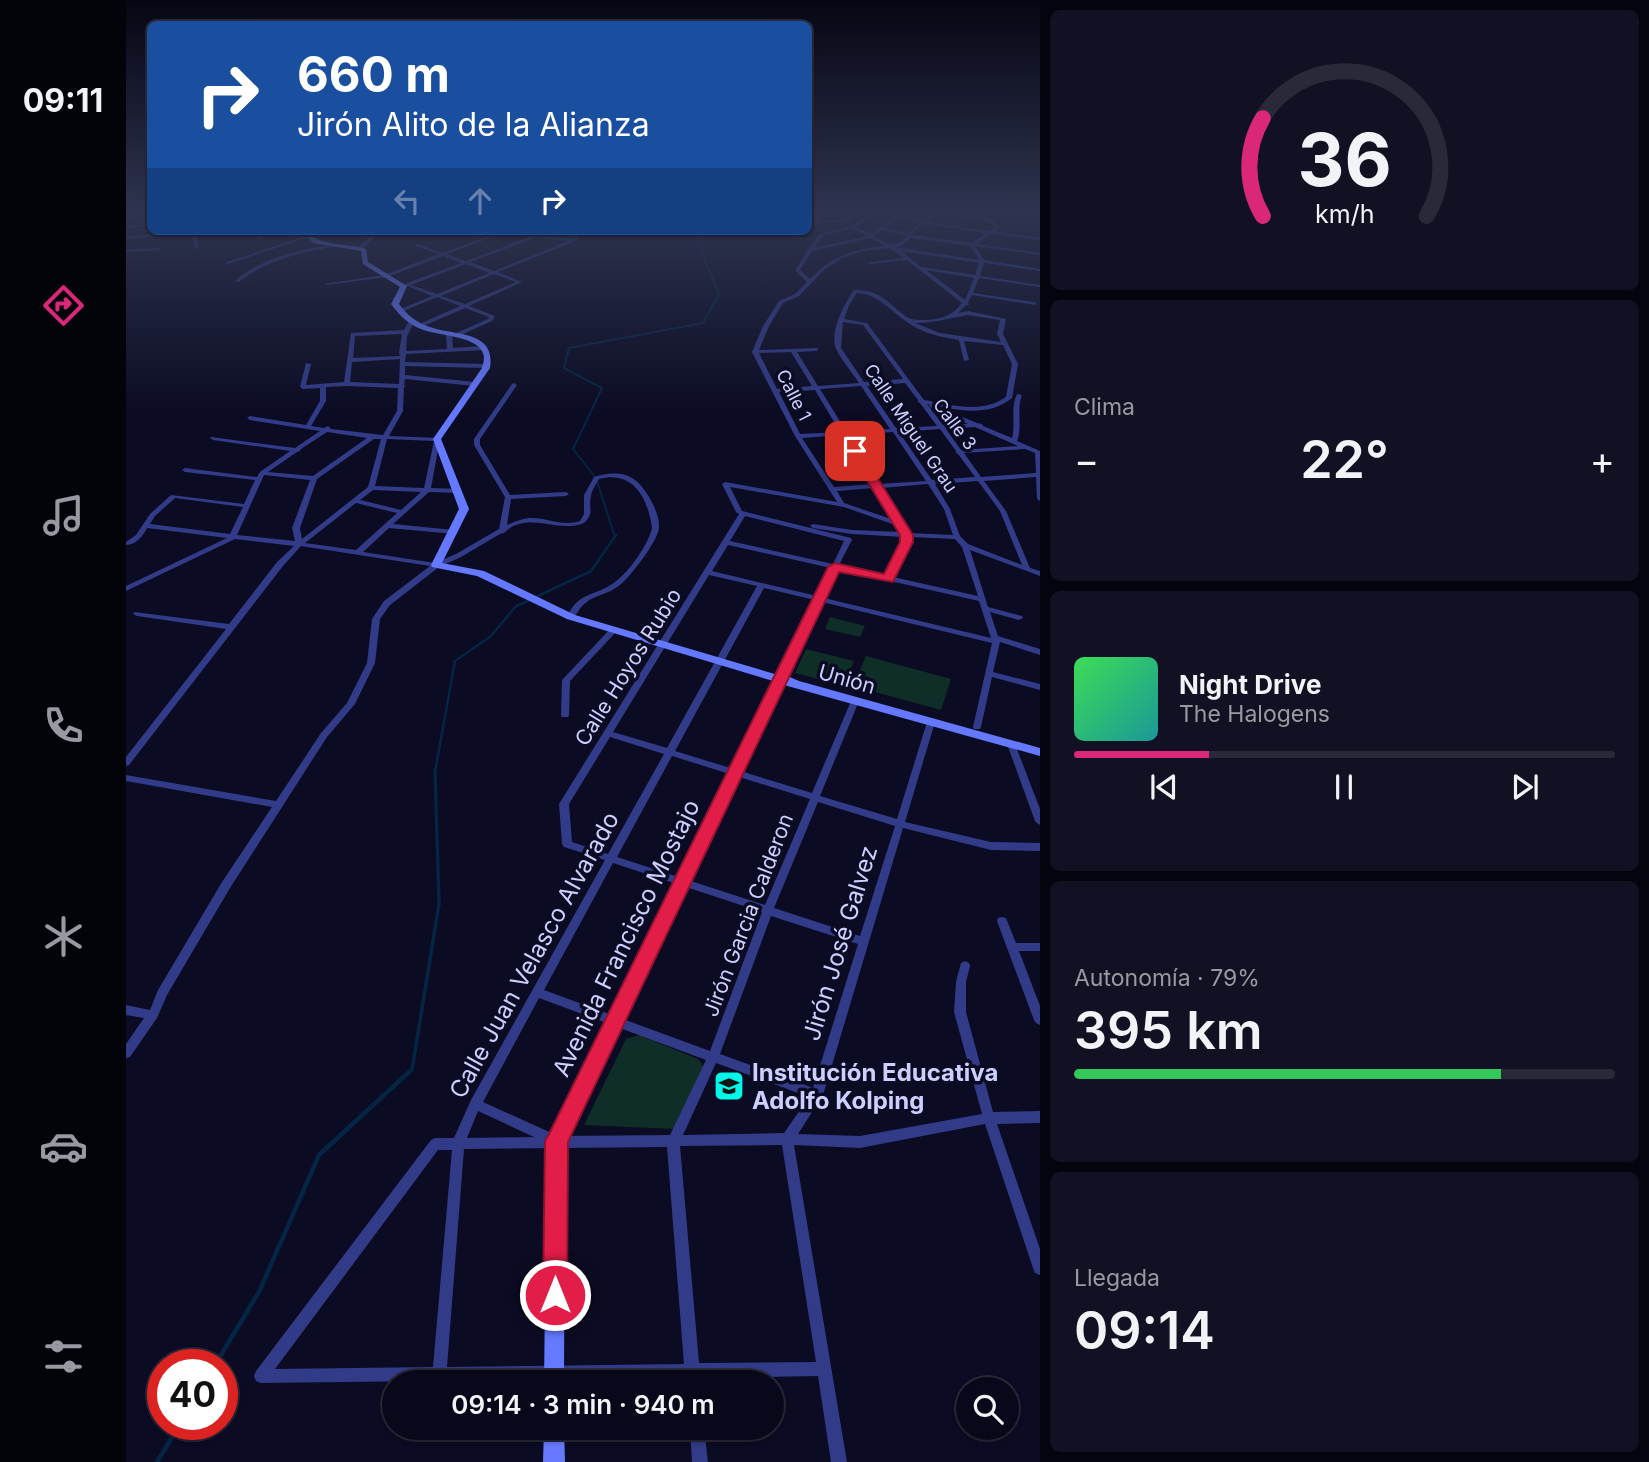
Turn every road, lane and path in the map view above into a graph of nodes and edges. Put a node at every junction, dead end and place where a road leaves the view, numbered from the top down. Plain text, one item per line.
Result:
1 (361, 279) edge
2 (392, 279) edge
3 (425, 279) edge
4 (476, 279) edge
5 (513, 279) edge
6 (862, 279) dead end
7 (933, 279) edge
8 (976, 279) edge
9 (993, 279) edge
10 (809, 281) edge
11 (326, 284) dead end
12 (407, 286) junction
13 (1040, 286) edge
14 (856, 290) junction
15 (972, 294) junction
16 (436, 296) junction
17 (967, 304) junction
18 (1034, 304) dead end
19 (465, 306) junction
20 (399, 311) junction
21 (956, 315) junction
22 (840, 320) junction
23 (910, 321) junction
24 (415, 324) junction
25 (406, 332) junction
26 (452, 334) junction
27 (961, 338) junction
28 (1005, 344) junction
29 (484, 348) junction
30 (816, 349) dead end
31 (450, 350) junction
32 (793, 350) junction
33 (755, 352) junction
34 (402, 358) junction
35 (352, 360) junction
36 (966, 360) dead end
37 (308, 364) dead end
38 (486, 366) junction
39 (403, 381) junction
40 (905, 381) junction
41 (347, 384) junction
42 (475, 384) junction
43 (863, 384) junction
44 (514, 385) dead end
45 (323, 387) junction
46 (816, 387) junction
47 (774, 391) junction
48 (1019, 395) dead end
49 (920, 401) junction
50 (1004, 402) junction
51 (1014, 403) junction
52 (250, 418) dead end
53 (980, 425) junction
54 (308, 426) junction
55 (939, 427) junction
56 (328, 428) junction
57 (894, 429) junction
58 (844, 433) junction
59 (798, 436) junction
60 (373, 437) junction
61 (385, 437) junction
62 (213, 438) dead end
63 (437, 439) junction
64 (1014, 441) junction
65 (1026, 447) junction
66 (298, 450) junction
67 (958, 452) junction
68 (1039, 452) edge
69 (185, 470) dead end
70 (1039, 475) edge
71 (261, 476) junction
72 (314, 478) junction
73 (979, 479) junction
74 (930, 482) junction
75 (877, 486) junction
76 (371, 488) junction
77 (427, 490) junction
78 (459, 491) junction
79 (834, 492) junction
80 (566, 494) dead end
81 (508, 498) junction
82 (1040, 499) edge
83 (355, 501) junction
84 (821, 501) junction
85 (843, 505) junction
86 (247, 506) junction
87 (402, 512) junction
88 (743, 514) junction
89 (900, 524) junction
90 (146, 526) junction
91 (387, 526) junction
92 (454, 532) junction
93 (502, 532) junction
94 (907, 535) junction
95 (957, 537) junction
96 (232, 538) junction
97 (725, 542) junction
98 (129, 543) dead end
99 (299, 544) junction
100 (965, 546) junction
101 (357, 553) junction
102 (436, 565) junction
103 (835, 567) junction
104 (1027, 567) junction
105 (1039, 570) edge
106 (707, 572) junction
107 (888, 579) junction
108 (762, 585) junction
109 (126, 589) edge
110 (820, 599) junction
111 (984, 604) junction
112 (137, 614) dead end
113 (571, 617) junction
114 (1019, 618) dead end
115 (231, 627) junction
116 (614, 630) junction
117 (995, 640) junction
118 (663, 644) junction
119 (1040, 652) edge
120 (720, 660) junction
121 (989, 674) junction
122 (781, 678) junction
123 (1040, 687) edge
124 (855, 701) junction
125 (565, 715) dead end
126 (931, 722) junction
127 (977, 727) junction
128 (608, 733) junction
129 (1040, 743) edge
130 (1011, 744) junction
131 (669, 752) junction
132 (1040, 752) edge
133 (126, 763) edge
134 (736, 772) junction
135 (126, 778) edge
136 (815, 796) junction
137 (279, 805) junction
138 (1040, 821) edge
139 (901, 824) junction
140 (567, 844) joint
141 (1040, 847) edge
142 (611, 859) junction
143 (682, 881) junction
144 (768, 910) junction
145 (1002, 921) dead end
146 (864, 942) junction
147 (1012, 947) junction
148 (1040, 947) edge
149 (965, 966) dead end
150 (536, 992) junction
151 (126, 1010) edge
152 (153, 1015) junction
153 (617, 1020) junction
154 (1040, 1020) edge
155 (126, 1053) edge
156 (714, 1056) junction
157 (817, 1095) junction
158 (475, 1104) junction
159 (1040, 1117) edge
160 (989, 1118) junction
161 (787, 1139) junction
162 (458, 1141) junction
163 (556, 1141) junction
164 (673, 1142) junction
165 (1040, 1268) edge
166 (824, 1369) junction
167 (439, 1370) edge
168 (554, 1370) edge
169 (692, 1370) edge
170 (784, 1371) edge
171 (382, 1375) edge
172 (554, 1440) edge
173 (698, 1440) edge
174 (554, 1462) edge
175 (700, 1462) edge
176 (839, 1462) edge

1 - 11 street
2 - 12 street
3 - 12 street
4 - 16 street
5 - 19 street
6 - 14 street
7 - 17 street
8 - 15 street
9 - 13 street
10 - 33 street
12 - 16 street
12 - 20 street
14 - 22 street
14 - 23 street
15 - 17 street
15 - 18 street
16 - 19 street
16 - 20 street
17 - 21 street
19 - 24 street
19 - 26 street
20 - 24 street
21 - 23 street
21 - 28 street
22 - 40 street, Calle 3
22 - 43 street, Calle Miguel Grau
23 - 27 street
24 - 25 street
24 - 26 street
25 - 34 street
25 - 35 street
26 - 29 street
26 - 31 street
27 - 28 street
27 - 36 street
28 - 50 street
29 - 31 street
29 - 38 street
30 - 32 street
31 - 34 street
32 - 33 street
32 - 46 street
33 - 47 street, Calle 1
34 - 35 street
34 - 38 street
34 - 39 street
35 - 41 street
37 - 45 street
38 - 42 street
39 - 41 street
39 - 42 street
39 - 61 street
40 - 43 street
40 - 49 street, Calle 3
41 - 45 street
42 - 63 street
43 - 46 street
43 - 57 street, Calle Miguel Grau
44 - 81 street
45 - 54 street
46 - 47 street
46 - 58 street
47 - 59 street, Calle 1
48 - 51 street
49 - 50 street
49 - 53 street
49 - 55 street, Calle 3
50 - 51 street
51 - 64 street
52 - 54 street
53 - 55 street
53 - 64 street
54 - 56 street
55 - 57 street
55 - 67 street, Calle 3
56 - 60 street
56 - 66 street
57 - 58 street
57 - 74 street, Calle Miguel Grau
58 - 59 street
58 - 75 street
59 - 79 street, Calle 1
60 - 61 street
60 - 72 street
61 - 63 street
61 - 76 street
62 - 66 street
63 - 77 street
63 - 78 street
64 - 65 street
65 - 67 street
65 - 68 street
66 - 71 street
67 - 73 street, Calle 3
68 - 70 street
69 - 71 street
70 - 73 street
70 - 82 street
71 - 72 street
71 - 86 street
72 - 99 street
73 - 74 street
73 - 104 street, Calle 3
74 - 75 street
74 - 95 street, Calle Miguel Grau
75 - 79 street
75 - 89 street
76 - 77 street
76 - 83 street
77 - 78 street
77 - 87 street
78 - 92 street
79 - 84 street
79 - 85 street, Calle 1
80 - 81 street
81 - 93 street
83 - 87 street
83 - 99 street
84 - 85 street
84 - 88 street
85 - 89 street
86 - 90 street
86 - 96 street
87 - 91 street
88 - 94 street
88 - 97 street, Calle Hoyos Rubio
88 - 103 street, Avenida Francisco Mostajo
89 - 94 street
90 - 96 street
90 - 98 street
91 - 92 street
91 - 101 street
92 - 102 street
93 - 102 street
93 - 113 street
94 - 95 street
94 - 107 street
95 - 100 street, Calle Miguel Grau
96 - 99 street
96 - 109 street
97 - 103 street
97 - 106 street, Calle Hoyos Rubio
99 - 101 street
99 - 115 street
100 - 104 street
100 - 111 street, Calle Miguel Grau
101 - 102 street
102 - 113 street
102 - 137 street
103 - 107 street
103 - 110 street, Avenida Francisco Mostajo
104 - 105 street
106 - 108 street
106 - 118 street, Calle Hoyos Rubio
107 - 111 street
108 - 110 street
108 - 120 street, Calle Juan Velasco Alvarado
110 - 117 street
110 - 122 street, Avenida Francisco Mostajo
111 - 114 street
111 - 117 street, Calle Miguel Grau
112 - 115 street
113 - 116 street
115 - 133 street
116 - 118 street
116 - 125 street
117 - 119 street
117 - 121 street
118 - 120 street
118 - 128 street, Calle Hoyos Rubio
120 - 122 street
120 - 131 street, Calle Juan Velasco Alvarado
121 - 123 street
121 - 127 street
122 - 124 street, Unión
122 - 127 street, Unión
122 - 134 street, Avenida Francisco Mostajo
124 - 126 street, Unión
124 - 136 street, Jirón Garcia Calderon
126 - 130 street, Unión
126 - 139 street, Jirón José Galvez
127 - 129 street, Unión
128 - 131 street
128 - 140 street, Calle Hoyos Rubio
130 - 132 street, Unión
130 - 138 street
131 - 134 street
131 - 142 street, Calle Juan Velasco Alvarado
134 - 136 street
134 - 143 street, Avenida Francisco Mostajo
135 - 137 street
136 - 139 street
136 - 144 street, Jirón Garcia Calderon
137 - 152 street
139 - 141 street
139 - 146 street, Jirón José Galvez
140 - 142 street
142 - 143 street
142 - 150 street, Calle Juan Velasco Alvarado
143 - 144 street
143 - 153 street, Avenida Francisco Mostajo
144 - 146 street
144 - 156 street, Jirón Garcia Calderon
145 - 147 street
146 - 157 street, Jirón José Galvez
147 - 148 street
147 - 154 street
149 - 160 street
150 - 153 street
150 - 158 street, Calle Juan Velasco Alvarado
151 - 152 street
152 - 155 street
153 - 156 street
153 - 163 street, Avenida Francisco Mostajo
156 - 157 street
156 - 164 street, Jirón Garcia Calderon
157 - 161 street, Jirón José Galvez
158 - 162 street, Calle Juan Velasco Alvarado
158 - 163 street
159 - 160 street
160 - 161 street
160 - 165 street
161 - 164 street
161 - 166 street
162 - 163 street
162 - 167 street, Calle Juan Velasco Alvarado
162 - 171 street
163 - 164 street
163 - 168 street, Avenida Francisco Mostajo
164 - 169 street
166 - 170 street
166 - 176 street
172 - 174 street
173 - 175 street

